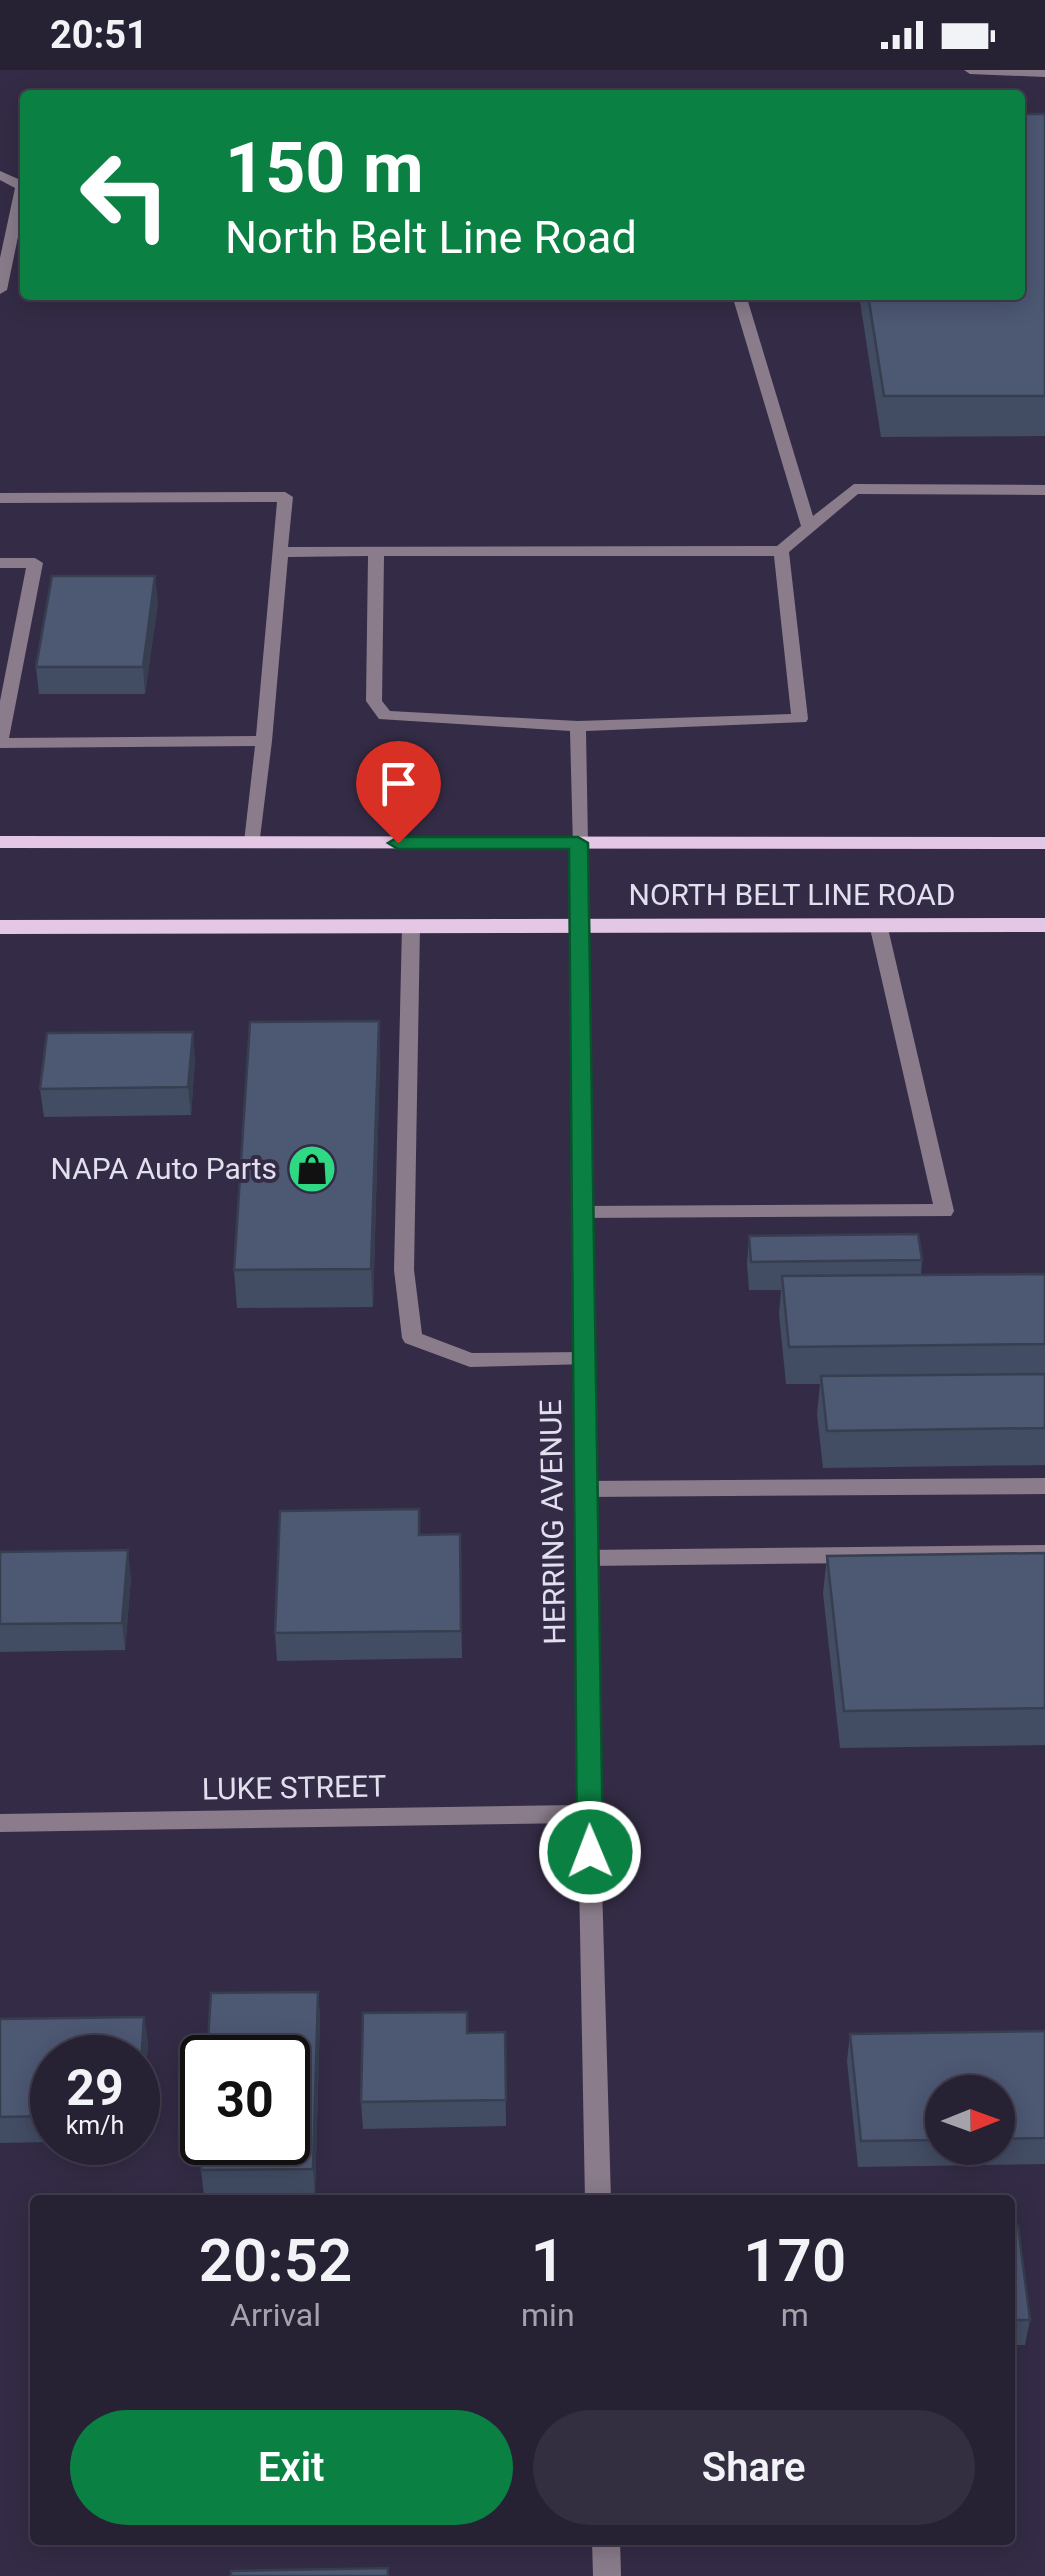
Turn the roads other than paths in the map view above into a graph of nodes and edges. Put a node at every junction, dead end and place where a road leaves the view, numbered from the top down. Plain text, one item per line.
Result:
1 (970, 70) edge
2 (1045, 73) edge
3 (20, 195) edge
4 (0, 290) edge
5 (741, 300) edge
6 (1045, 490) edge
7 (0, 498) edge
8 (809, 528) junction
9 (781, 551) junction
10 (280, 552) junction
11 (376, 552) junction
12 (0, 563) edge
13 (578, 726) junction
14 (264, 741) junction
15 (2, 742) edge
16 (0, 842) edge
17 (252, 842) junction
18 (578, 843) junction
19 (1045, 843) edge
20 (878, 924) junction
21 (579, 925) junction
22 (1045, 925) edge
23 (410, 926) junction
24 (0, 927) edge
25 (582, 1213) junction
26 (584, 1359) junction
27 (1045, 1486) edge
28 (585, 1489) junction
29 (1045, 1553) edge
30 (586, 1558) junction
31 (589, 1814) junction
32 (0, 1822) edge
33 (598, 2195) edge
34 (606, 2545) edge
35 (607, 2576) edge

1 - 2 street
3 - 4 street
5 - 8 street
6 - 8 street
7 - 10 street
8 - 9 street
9 - 11 street
9 - 13 street
10 - 11 street
10 - 14 street
11 - 13 street
12 - 15 street
13 - 18 street, HERRING AVENUE
14 - 15 street
14 - 17 street
16 - 17 main road, NORTH BELT LINE ROAD
17 - 18 main road, NORTH BELT LINE ROAD
18 - 19 main road, NORTH BELT LINE ROAD
18 - 21 street, HERRING AVENUE
20 - 21 main road, NORTH BELT LINE ROAD
20 - 22 main road, NORTH BELT LINE ROAD
20 - 25 street
21 - 23 main road, NORTH BELT LINE ROAD
21 - 25 street, HERRING AVENUE
23 - 24 main road, NORTH BELT LINE ROAD
23 - 26 street
25 - 26 street, HERRING AVENUE
26 - 28 street, HERRING AVENUE
27 - 28 street
28 - 30 street, HERRING AVENUE
29 - 30 street
30 - 31 street, HERRING AVENUE
31 - 32 street, LUKE STREET
31 - 33 street, HERRING AVENUE
34 - 35 street

